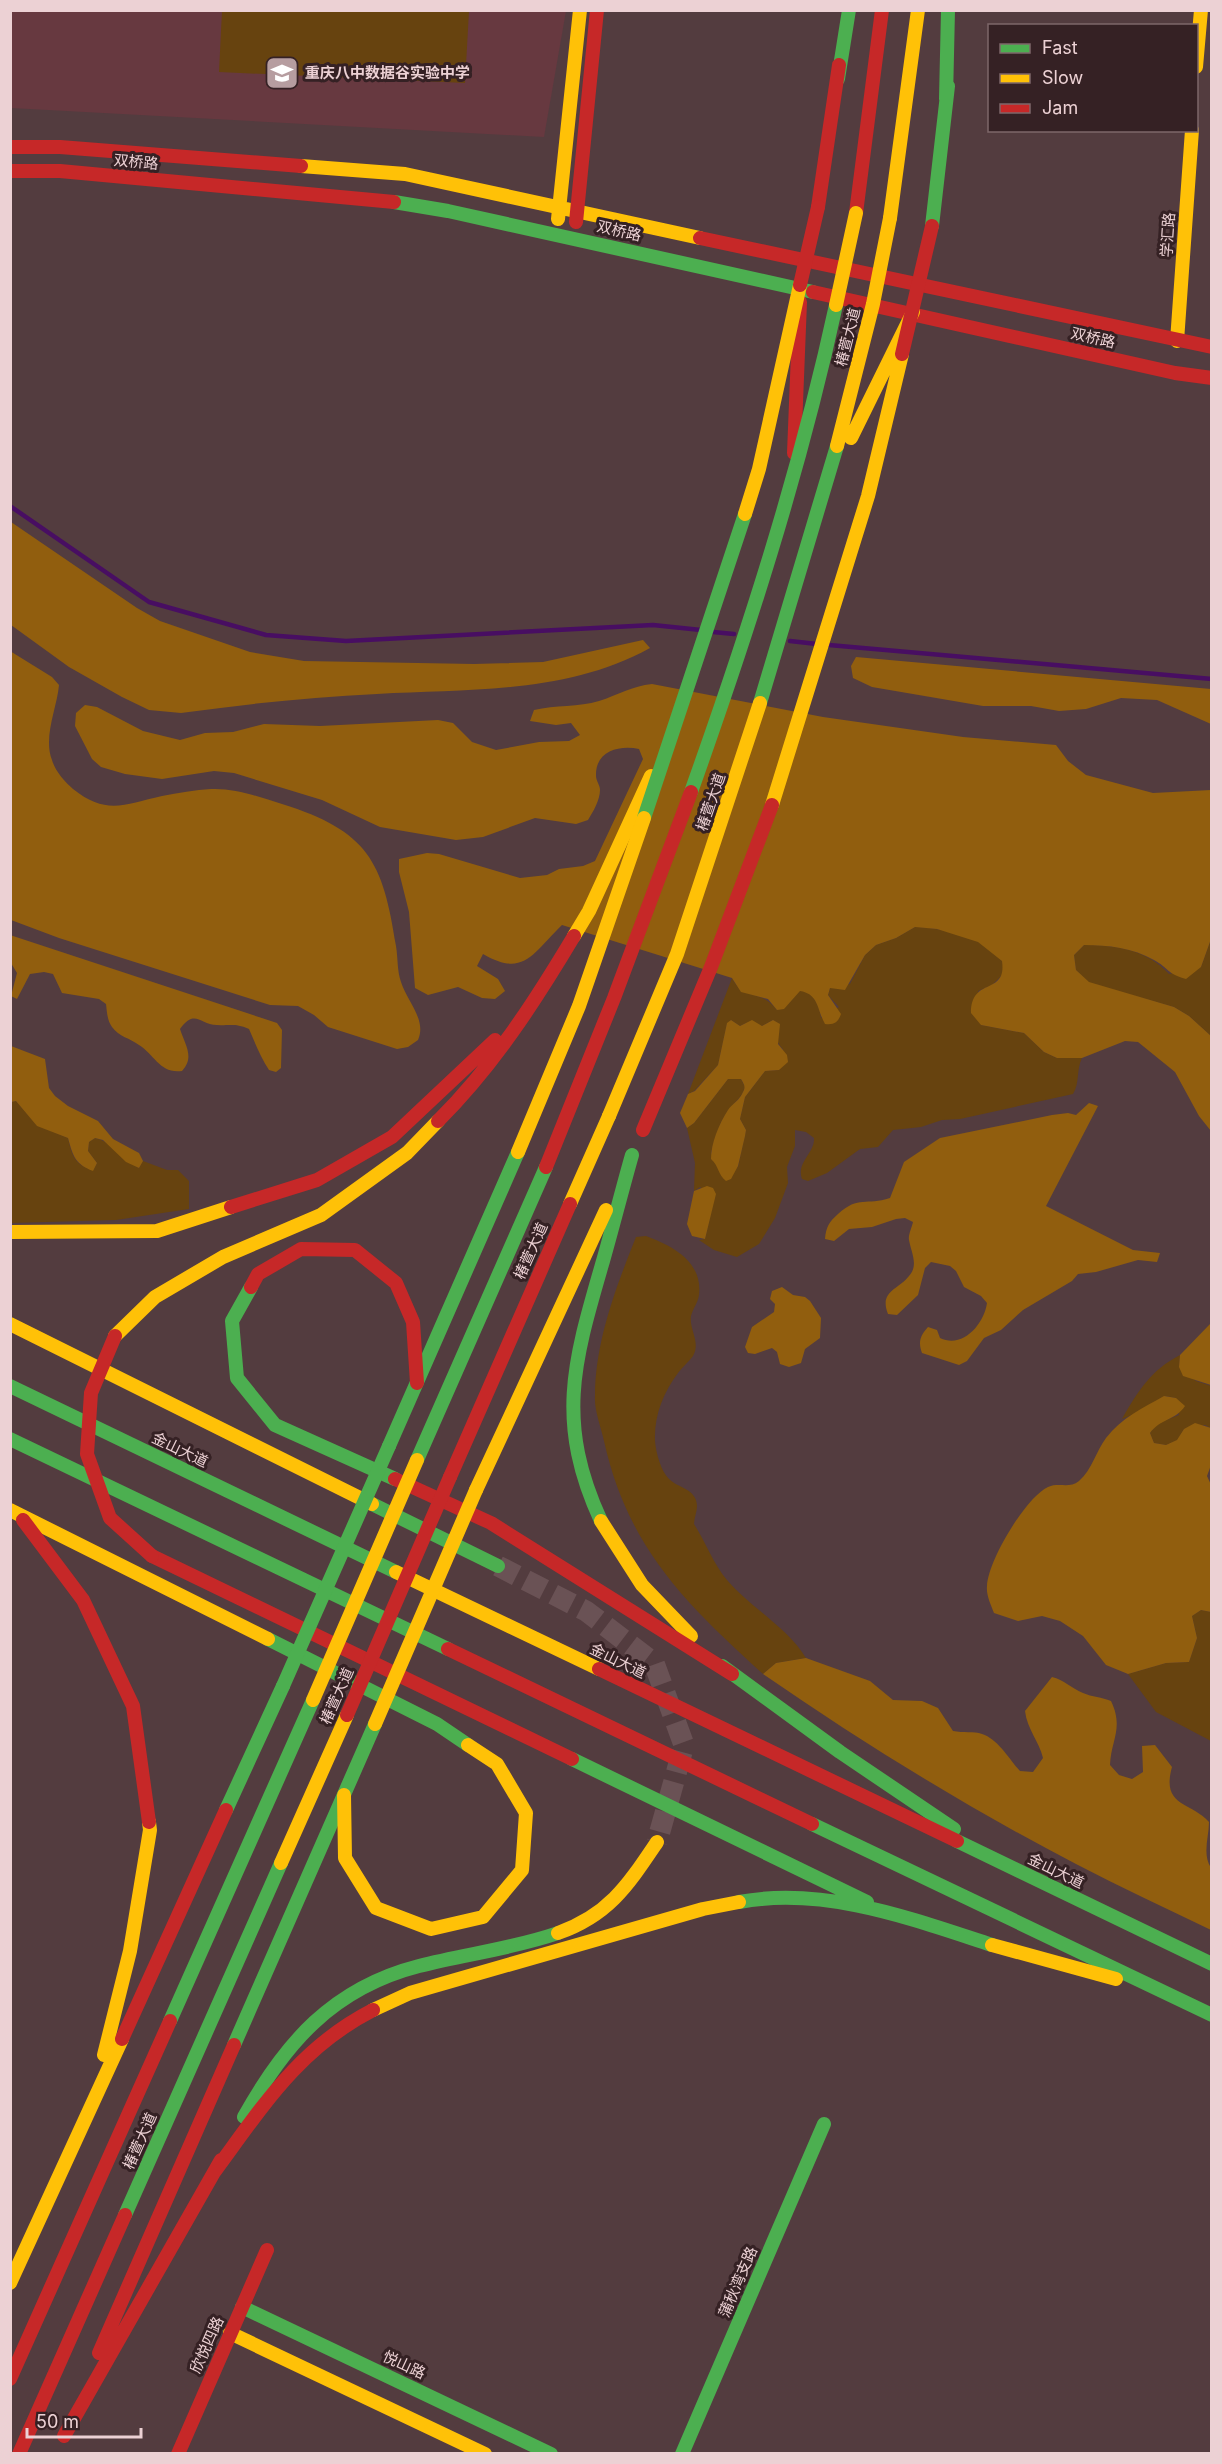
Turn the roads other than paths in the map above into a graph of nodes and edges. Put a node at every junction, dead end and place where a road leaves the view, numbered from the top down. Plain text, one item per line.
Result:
1 (580, 10) edge
2 (597, 10) edge
3 (843, 10) edge
4 (849, 10) edge
5 (882, 10) edge
6 (918, 10) edge
7 (948, 10) edge
8 (956, 10) edge
9 (1201, 10) edge
10 (1198, 53) edge
11 (838, 79) junction
12 (946, 99) junction
13 (1192, 132) edge
14 (10, 147) edge
15 (10, 171) edge
16 (560, 205) junction
17 (578, 209) junction
18 (556, 234) junction
19 (574, 238) junction
20 (801, 291) junction
21 (913, 312) junction
22 (1177, 341) junction
23 (1212, 347) edge
24 (1212, 378) edge
25 (793, 482) junction
26 (826, 488) junction
27 (684, 705) junction
28 (533, 1004) junction
29 (632, 1155) junction
30 (10, 1233) edge
31 (10, 1324) edge
32 (417, 1383) junction
33 (10, 1386) edge
34 (10, 1439) edge
35 (16, 1514) edge
36 (498, 1566) tunnel mouth
37 (732, 1674) junction
38 (344, 1795) junction
39 (657, 1842) tunnel mouth
40 (1015, 1870) junction
41 (885, 1911) junction
42 (1212, 1964) edge
43 (1159, 1990) junction
44 (1212, 2015) edge
45 (92, 2106) junction
46 (824, 2124) dead end
47 (215, 2171) junction
48 (267, 2250) dead end
49 (10, 2283) edge
50 (242, 2307) junction
51 (230, 2333) junction
52 (10, 2379) edge
53 (64, 2436) junction
54 (19, 2454) edge
55 (56, 2454) edge
56 (178, 2454) edge
57 (485, 2454) edge
58 (551, 2454) edge
59 (682, 2454) edge

1 - 16 main road
2 - 17 main road
3 - 11 main road
4 - 11 main road
5 - 25 main road, 椿萱大道, bridge
6 - 26 main road, 椿萱大道, bridge
7 - 12 main road
8 - 12 main road
9 - 10 main road
11 - 20 main road, bridge
12 - 21 main road, bridge
13 - 22 main road, 学汇路
14 - 16 main road, 双桥路
15 - 18 main road, 双桥路
16 - 17 main road, 双桥路
16 - 18 main road
17 - 19 main road
17 - 22 main road, 双桥路
18 - 19 main road, 双桥路
19 - 24 main road, 双桥路
20 - 25 main road, bridge
20 - 27 main road, bridge
21 - 26 main road, bridge
21 - 29 main road, bridge
22 - 23 main road, 双桥路
25 - 52 main road, 椿萱大道, bridge
26 - 54 main road, 椿萱大道, bridge
27 - 28 main road, bridge
27 - 32 main road, bridge
28 - 30 main road
28 - 41 main road, bridge
29 - 37 main road
29 - 38 main road, bridge
31 - 36 main road
32 - 37 main road
32 - 45 main road, bridge
33 - 40 main road, 金山大道
34 - 43 main road
35 - 38 main road
35 - 45 main road
37 - 40 main road
38 - 53 main road
39 - 47 main road
40 - 42 main road, 金山大道
41 - 43 main road
41 - 47 main road
43 - 44 main road
45 - 49 main road
46 - 59 main road, 蒲秋湾支路
47 - 53 main road
48 - 50 main road, 欣悦四路
50 - 51 main road, 欣悦四路
50 - 58 main road, 悦山路
51 - 56 main road, 欣悦四路
51 - 57 main road
53 - 55 main road

